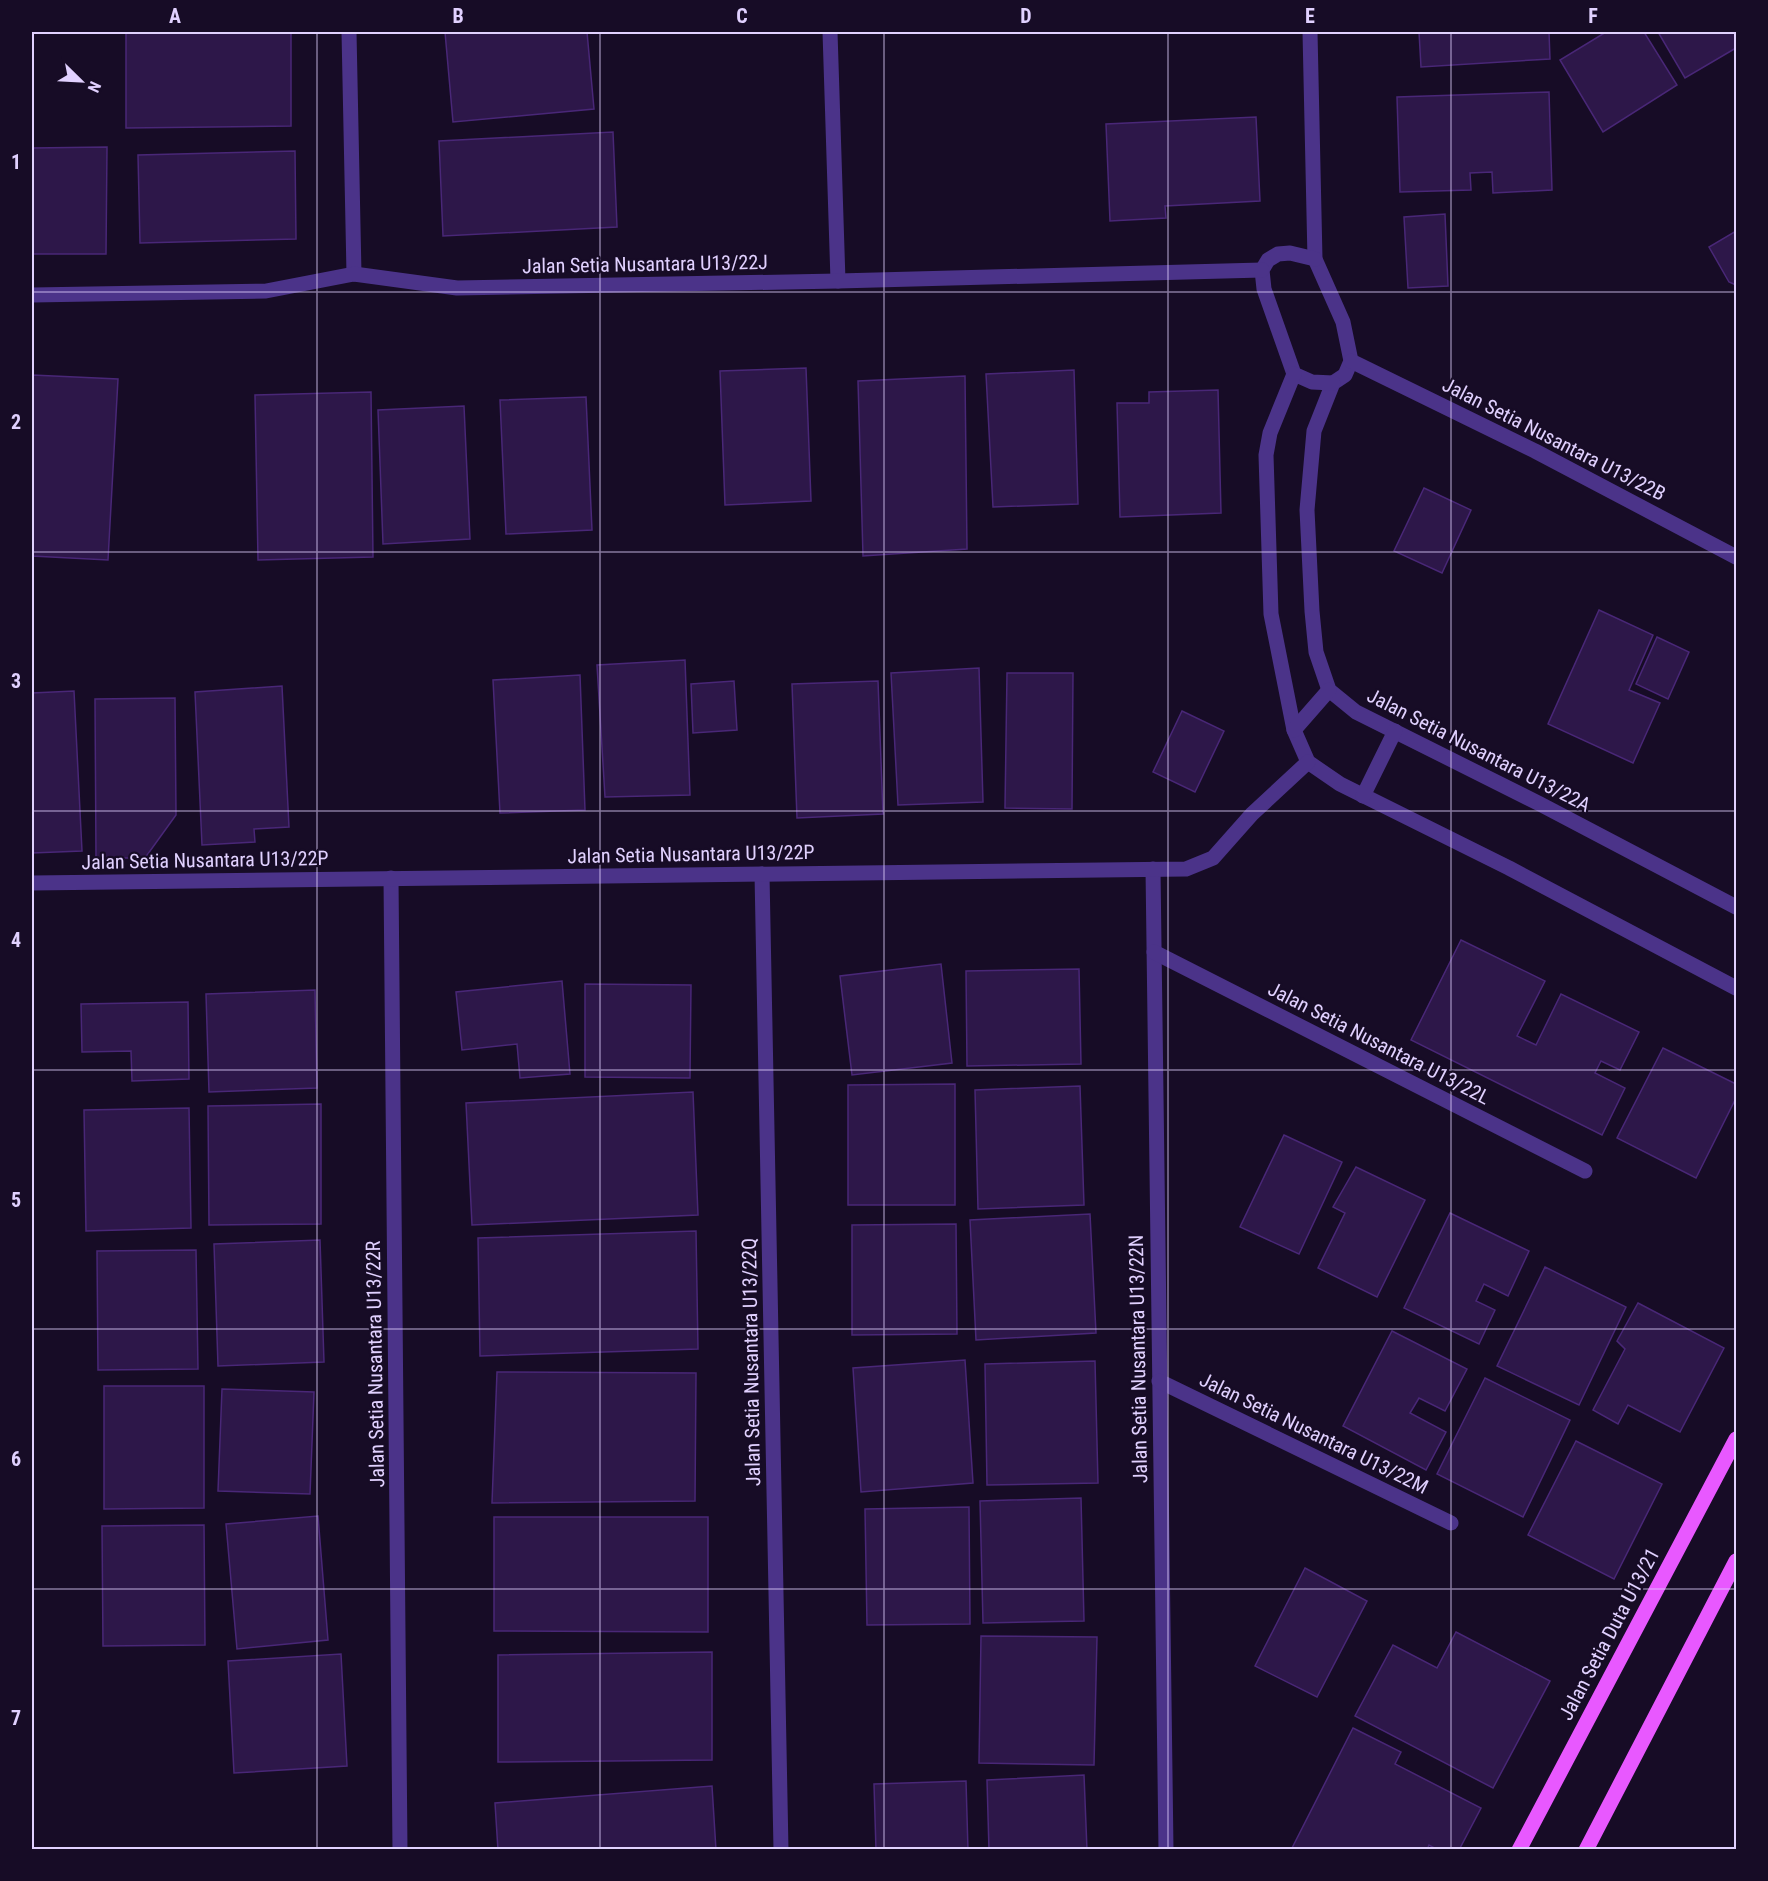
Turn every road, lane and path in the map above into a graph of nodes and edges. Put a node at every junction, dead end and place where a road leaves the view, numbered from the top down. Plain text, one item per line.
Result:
1 (349, 32) edge
2 (830, 32) edge
3 (1310, 32) edge
4 (1315, 259) junction
5 (1262, 270) junction
6 (354, 274) junction
7 (838, 281) junction
8 (32, 295) edge
9 (1351, 362) junction
10 (1294, 374) junction
11 (1333, 383) junction
12 (1737, 557) edge
13 (1329, 690) junction
14 (1294, 730) junction
15 (1395, 731) junction
16 (1308, 762) junction
17 (1363, 796) junction
18 (1153, 869) junction
19 (762, 874) junction
20 (391, 878) junction
21 (32, 883) edge
22 (1737, 907) edge
23 (1154, 952) junction
24 (1737, 988) edge
25 (1585, 1171) dead end
26 (1160, 1381) junction
27 (1737, 1439) edge
28 (1451, 1523) dead end
29 (1737, 1561) edge
30 (400, 1850) edge
31 (781, 1850) edge
32 (1166, 1850) edge
33 (1519, 1850) edge
34 (1586, 1850) edge

1 - 6 street
2 - 7 street
3 - 4 street
4 - 5 street
4 - 9 street
5 - 7 street, Jalan Setia Nusantara U13/22J
5 - 10 street
6 - 7 street, Jalan Setia Nusantara U13/22J
6 - 8 street, Jalan Setia Nusantara U13/22J
9 - 11 street
9 - 12 street, Jalan Setia Nusantara U13/22B
10 - 11 street
10 - 14 street
11 - 13 street
13 - 14 street
13 - 15 street, Jalan Setia Nusantara U13/22A
14 - 16 street
15 - 17 street
15 - 22 street, Jalan Setia Nusantara U13/22A
16 - 17 street
16 - 18 street, Jalan Setia Nusantara U13/22P
17 - 24 street
18 - 19 street, Jalan Setia Nusantara U13/22P
18 - 23 street, Jalan Setia Nusantara U13/22N
19 - 20 street, Jalan Setia Nusantara U13/22P
19 - 31 street, Jalan Setia Nusantara U13/22Q
20 - 21 street, Jalan Setia Nusantara U13/22P
20 - 30 street, Jalan Setia Nusantara U13/22R
23 - 25 street, Jalan Setia Nusantara U13/22L
23 - 26 street, Jalan Setia Nusantara U13/22N
26 - 28 street, Jalan Setia Nusantara U13/22M
26 - 32 street, Jalan Setia Nusantara U13/22N
27 - 33 main road, Jalan Setia Duta U13/21
29 - 34 main road

